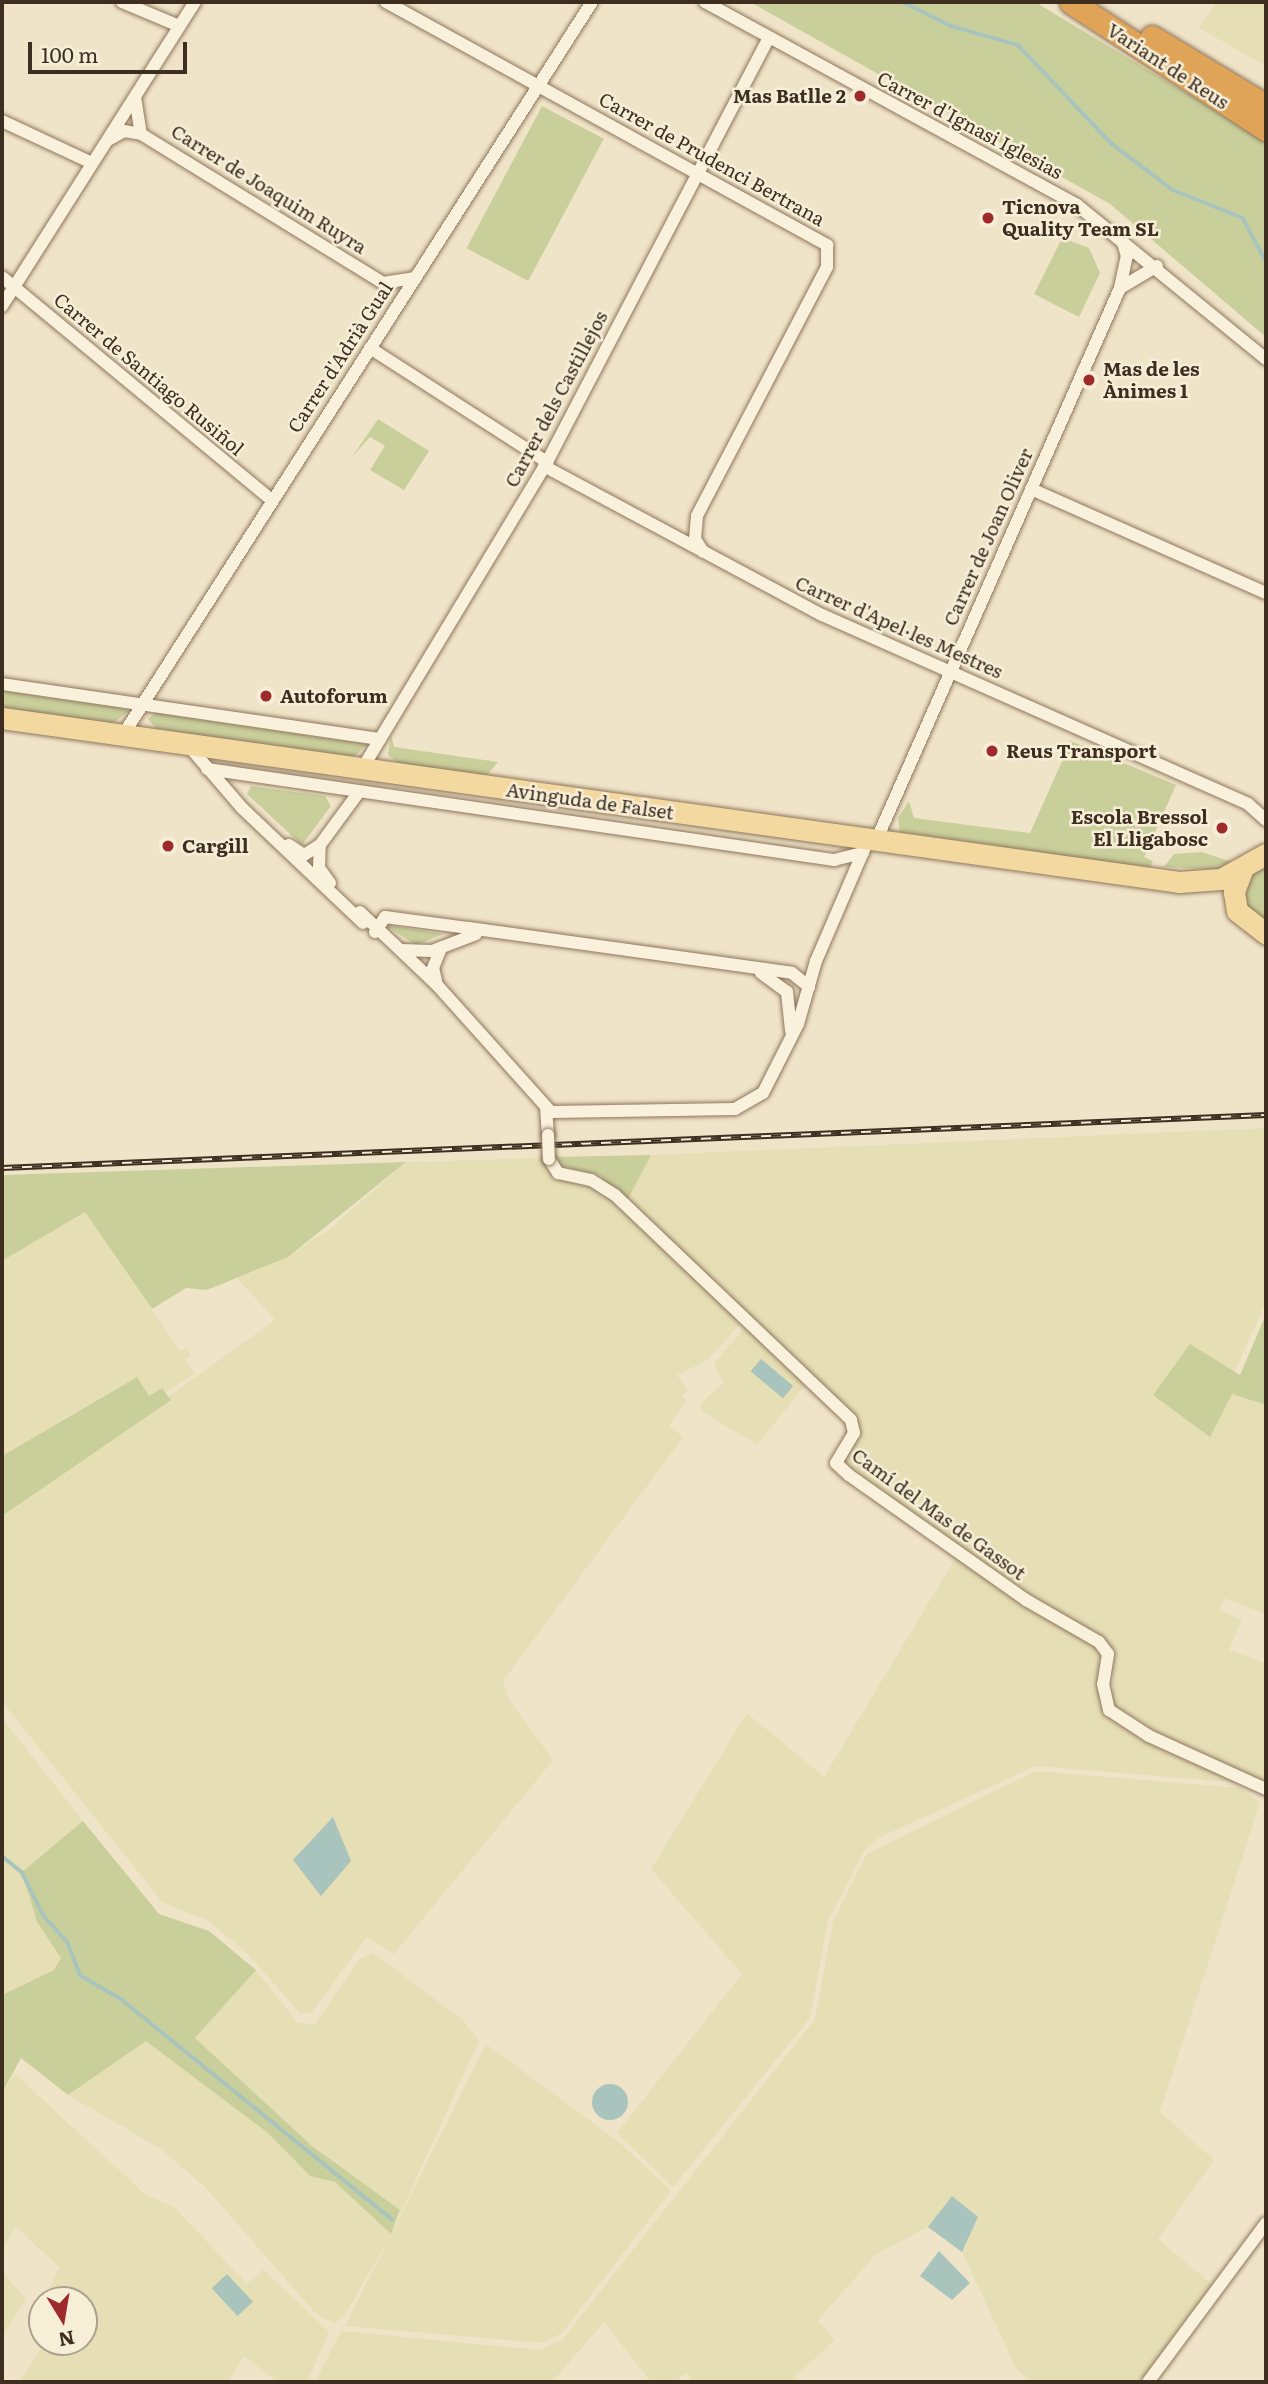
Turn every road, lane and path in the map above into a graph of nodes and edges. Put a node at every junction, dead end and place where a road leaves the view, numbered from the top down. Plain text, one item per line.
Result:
1 (122, 2) edge
2 (195, 2) edge
3 (386, 2) edge
4 (592, 2) edge
5 (705, 2) edge
6 (1071, 2) edge
7 (1098, 2) edge
8 (179, 26) junction
9 (768, 39) junction
10 (538, 85) junction
11 (135, 96) junction
12 (1266, 106) edge
13 (2, 121) edge
14 (1266, 128) edge
15 (141, 134) junction
16 (103, 145) junction
17 (92, 163) junction
18 (697, 175) junction
19 (1121, 236) junction
20 (1157, 266) junction
21 (2, 276) edge
22 (414, 278) junction
23 (383, 283) junction
24 (15, 285) junction
25 (1120, 288) junction
26 (2, 306) edge
27 (393, 311) junction
28 (370, 348) junction
29 (1266, 359) edge
30 (545, 464) junction
31 (1031, 489) junction
32 (272, 500) junction
33 (697, 516) junction
34 (662, 530) junction
35 (703, 552) junction
36 (1266, 593) edge
37 (949, 671) junction
38 (2, 684) edge
39 (143, 705) junction
40 (2, 718) edge
41 (123, 735) junction
42 (380, 739) junction
43 (187, 744) junction
44 (206, 769) junction
45 (362, 769) junction
46 (359, 792) junction
47 (1248, 804) junction
48 (1266, 807) edge
49 (1266, 820) edge
50 (869, 844) junction
51 (320, 845) junction
52 (1258, 855) edge
53 (1180, 882) junction
54 (1236, 908) junction
55 (378, 929) junction
56 (497, 932) junction
57 (1266, 934) edge
58 (441, 948) junction
59 (401, 950) junction
60 (750, 969) junction
61 (437, 985) junction
62 (809, 989) junction
63 (786, 991) junction
64 (465, 1016) junction
65 (790, 1035) junction
66 (546, 1107) junction
67 (1266, 1789) edge
68 (1266, 2223) edge
69 (1148, 2382) edge

1 - 8 street
2 - 8 street
3 - 10 street, Carrer de Prudenci Bertrana
4 - 10 street, Carrer d'Adrià Gual
5 - 9 street, Carrer d'Ignasi Iglesias
6 - 14 highway, Variant de Reus
7 - 12 highway, Variant de Reus
8 - 11 street
9 - 18 street, Carrer dels Castillejos
9 - 19 street, Carrer d'Ignasi Iglesias
10 - 18 street, Carrer de Prudenci Bertrana
10 - 22 street, Carrer d'Adrià Gual
11 - 15 street, Carrer de Joaquim Ruyra
11 - 16 street
13 - 17 street
15 - 16 street, Carrer de Joaquim Ruyra
15 - 23 street, Carrer de Joaquim Ruyra
16 - 17 street
17 - 24 street
18 - 30 street, Carrer dels Castillejos
18 - 33 street, Carrer de Prudenci Bertrana
19 - 20 street, Carrer d'Ignasi Iglesias
19 - 25 street, Carrer de Joan Oliver
20 - 25 street
20 - 29 street, Carrer d'Ignasi Iglesias
21 - 24 street, Carrer de Santiago Rusiñol
22 - 23 street
22 - 27 street, Carrer d'Adrià Gual
23 - 27 street
24 - 26 street
24 - 32 street, Carrer de Santiago Rusiñol
25 - 31 street, Carrer de Joan Oliver
27 - 28 street, Carrer d'Adrià Gual
28 - 30 street, Carrer d'Apel·les Mestres
28 - 32 street, Carrer d'Adrià Gual
30 - 34 street, Carrer d'Apel·les Mestres
30 - 42 street, Carrer dels Castillejos
31 - 36 street
31 - 37 street, Carrer de Joan Oliver
32 - 39 street, Carrer d'Adrià Gual
33 - 34 street
33 - 35 street
34 - 35 street, Carrer d'Apel·les Mestres
35 - 37 street, Carrer d'Apel·les Mestres
37 - 47 street, Carrer d'Apel·les Mestres
37 - 50 street, Carrer de Joan Oliver
38 - 39 street
39 - 41 street, Carrer d'Adrià Gual
39 - 42 street
40 - 41 main road, Avinguda de Falset
41 - 43 main road, Avinguda de Falset
42 - 45 street, Carrer dels Castillejos
43 - 44 street
43 - 45 main road, Avinguda de Falset
44 - 46 street, Avinguda de Falset
44 - 51 street
44 - 55 street
45 - 50 main road, Avinguda de Falset
46 - 50 street, Avinguda de Falset
46 - 51 street
47 - 48 street, Carrer d'Apel·les Mestres
47 - 49 street, Carrer d'Apel·les Mestres
50 - 53 main road, Avinguda de Falset
50 - 62 street, Carrer de Joan Oliver
51 - 55 street
52 - 53 main road
52 - 54 main road
53 - 54 main road
54 - 57 main road
55 - 56 street
55 - 59 street
55 - 64 street
56 - 58 street
56 - 60 street
58 - 59 street
58 - 61 street
59 - 61 street
60 - 62 street
60 - 63 street
61 - 64 street
62 - 63 street
62 - 65 street, Carrer de Joan Oliver
63 - 65 street
64 - 66 street
65 - 66 street, Carrer de Joan Oliver
66 - 67 street, Camí del Mas de Gassot, bridge
68 - 69 street

